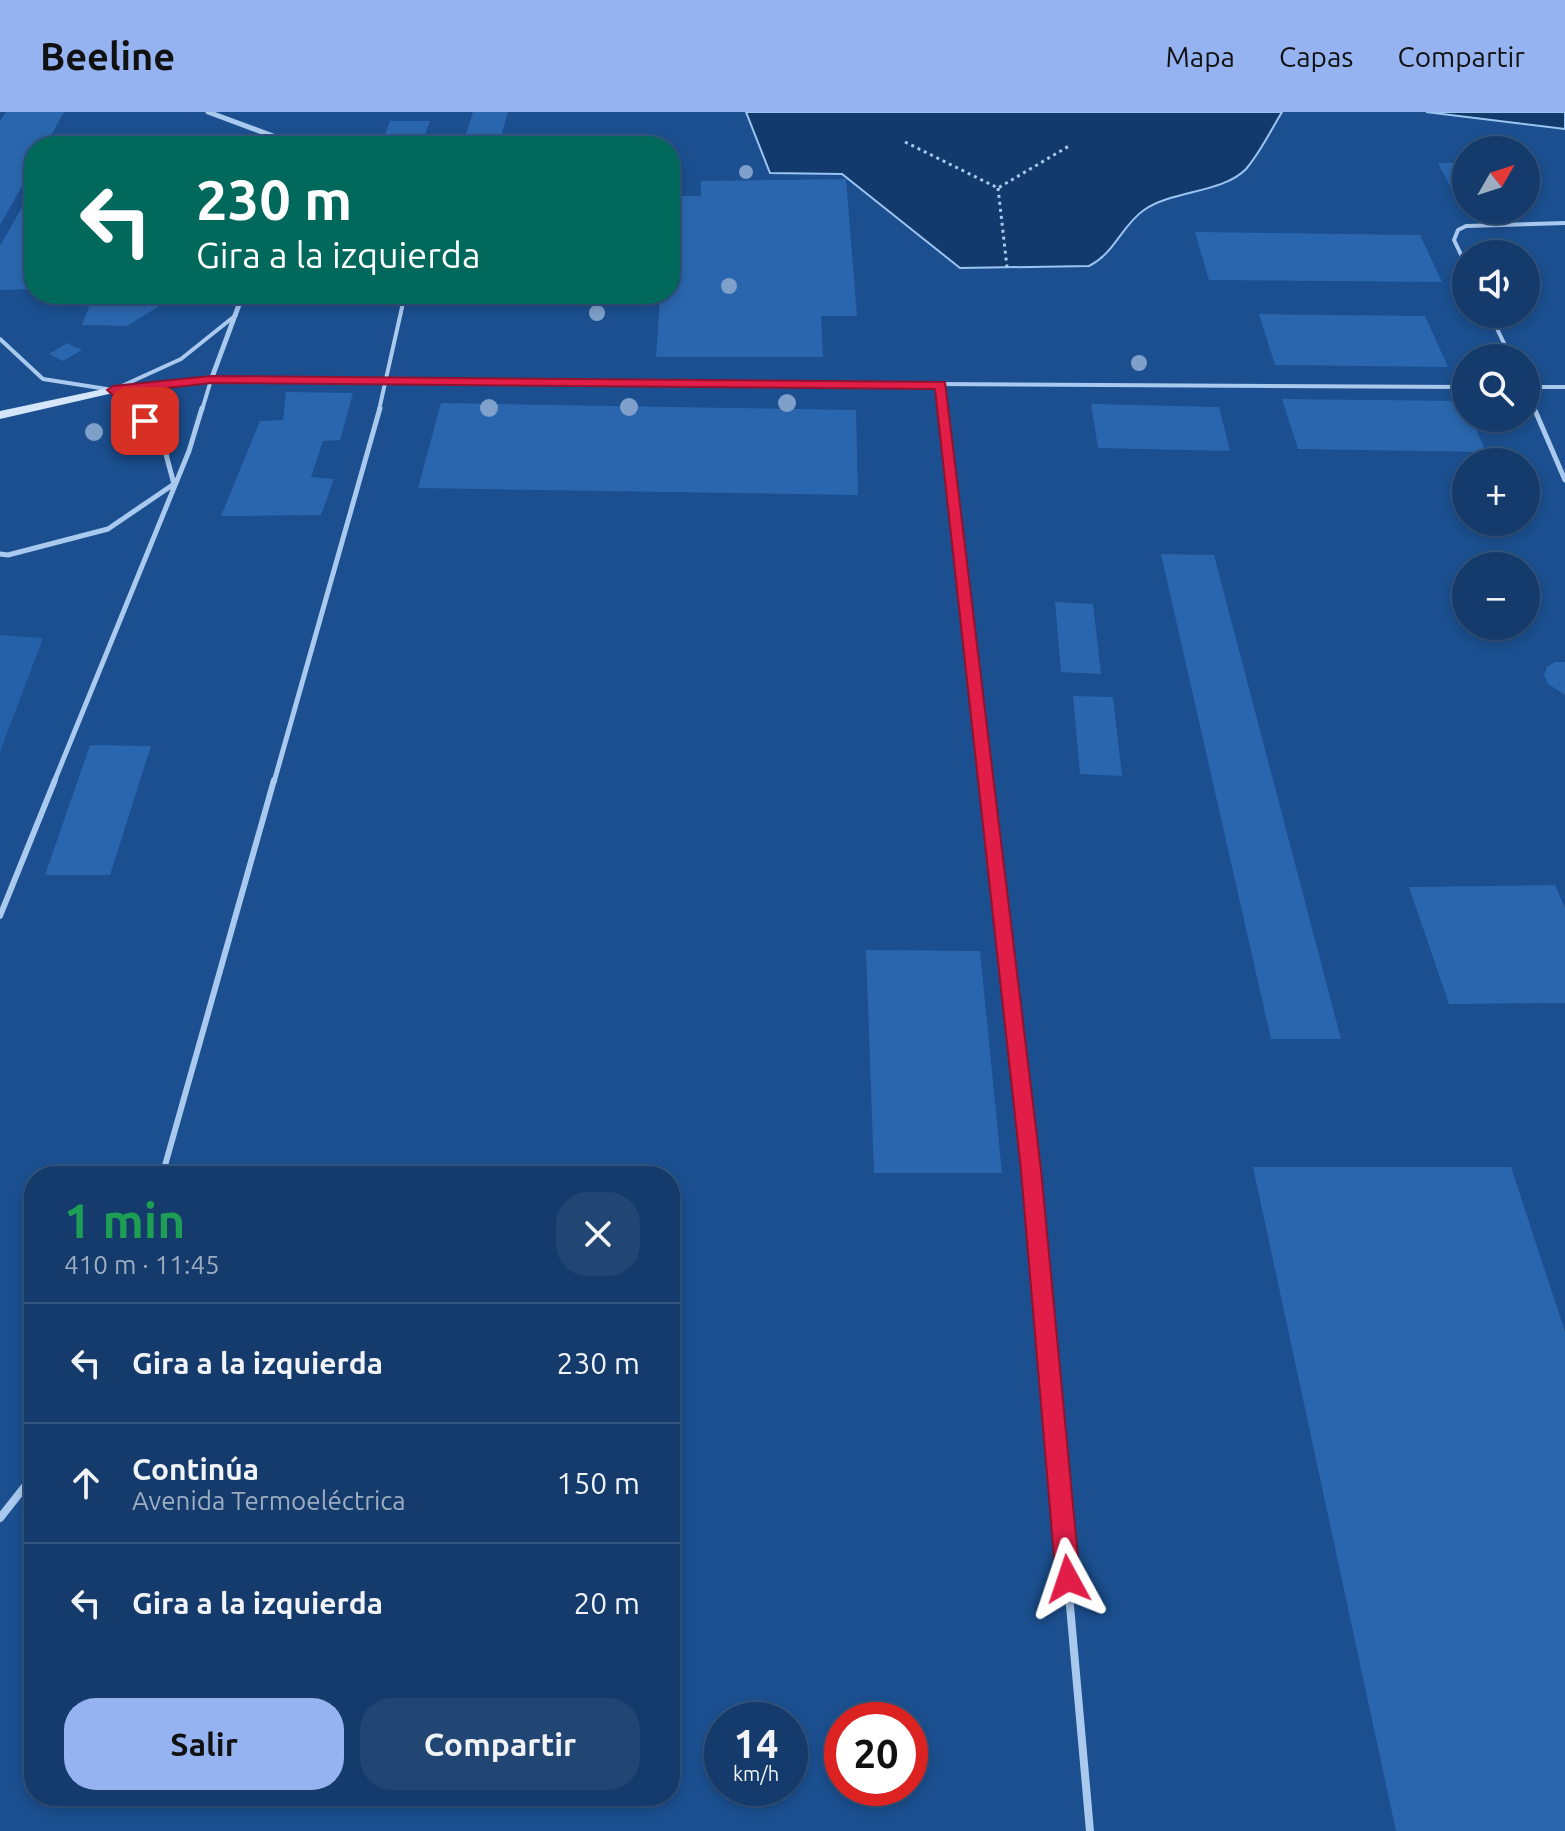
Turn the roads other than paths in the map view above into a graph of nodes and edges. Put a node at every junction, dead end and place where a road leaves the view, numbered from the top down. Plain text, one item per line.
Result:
1 (208, 112) edge
2 (273, 136) edge
3 (1565, 223) edge
4 (1454, 240) edge
5 (240, 304) edge
6 (403, 304) edge
7 (236, 315) junction
8 (0, 339) edge
9 (211, 380) junction
10 (387, 383) junction
11 (941, 385) junction
12 (1452, 387) edge
13 (1565, 387) edge
14 (1540, 388) edge
15 (113, 390) junction
16 (0, 415) edge
17 (1540, 421) edge
18 (1565, 480) edge
19 (174, 484) junction
20 (0, 554) edge
21 (0, 916) edge
22 (165, 1166) edge
23 (24, 1488) edge
24 (0, 1518) edge
25 (1090, 1831) edge

1 - 2 street
3 - 4 lane
5 - 7 street
6 - 10 lane
7 - 9 street
7 - 15 lane
8 - 15 lane
9 - 10 lane
9 - 15 main road
9 - 19 lane
10 - 11 lane
10 - 22 lane
11 - 12 lane
11 - 25 lane
13 - 14 lane
15 - 16 main road
15 - 19 lane
17 - 18 lane
19 - 20 lane
19 - 21 lane
23 - 24 lane

